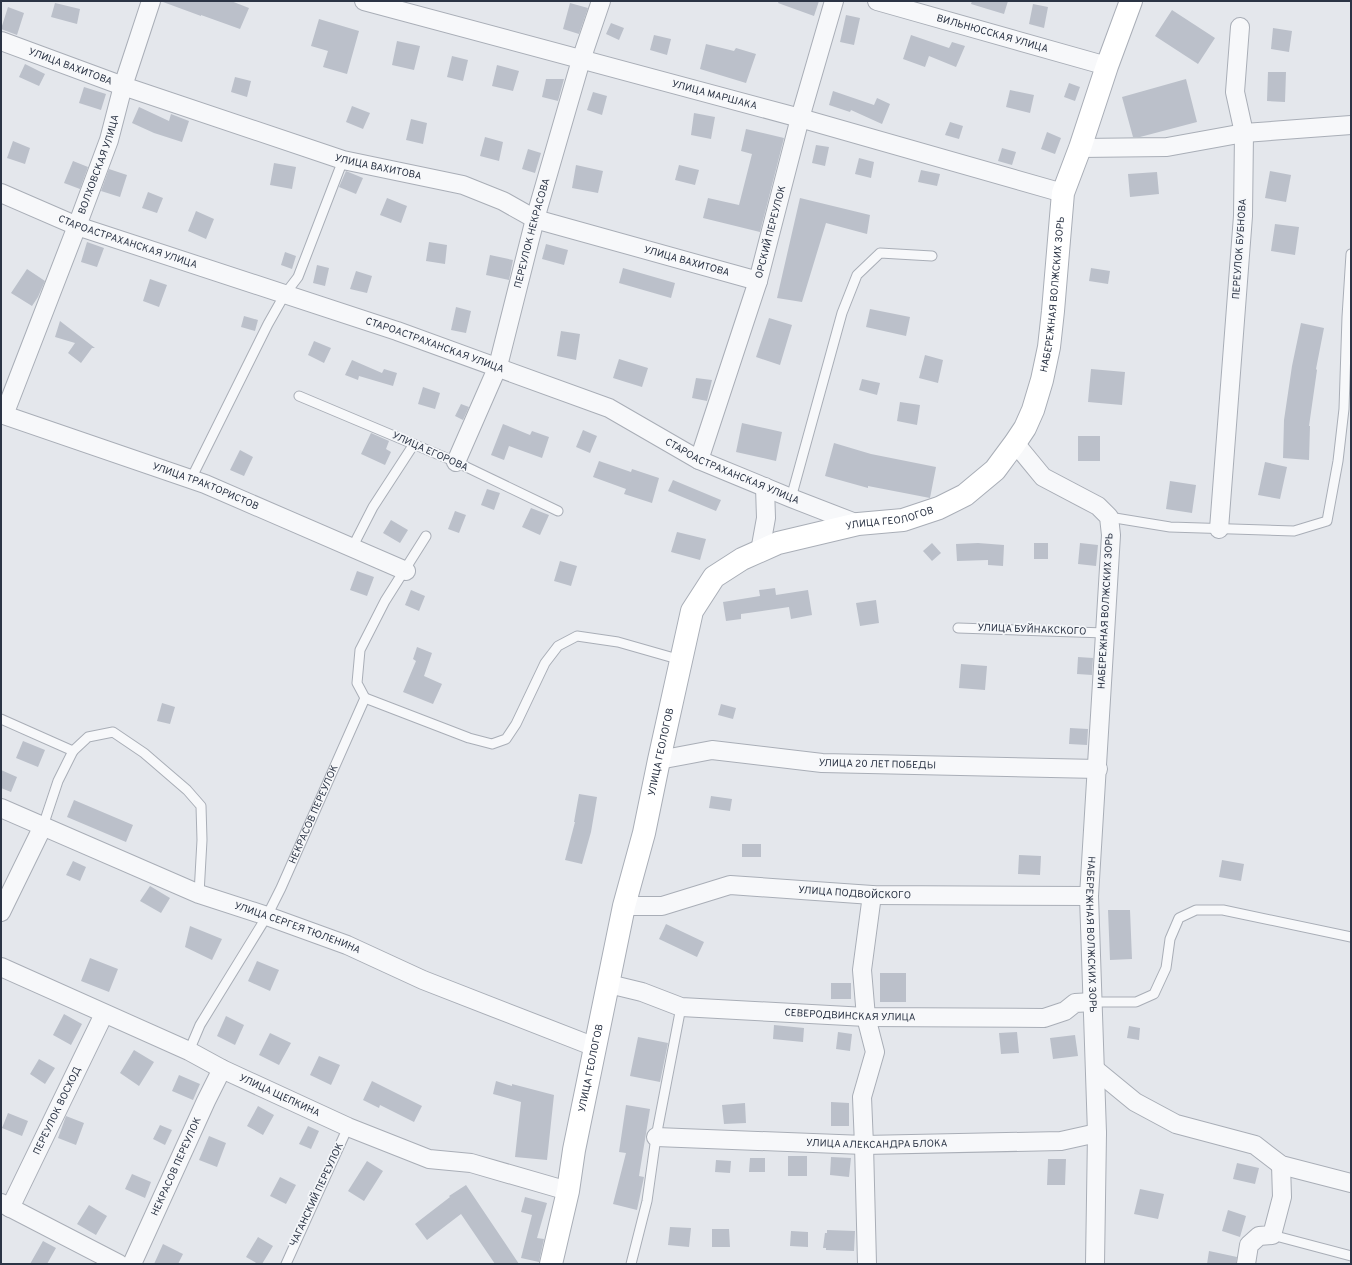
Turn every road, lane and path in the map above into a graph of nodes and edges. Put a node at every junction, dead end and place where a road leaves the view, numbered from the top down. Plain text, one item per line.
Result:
1 (151, 1) edge
2 (364, 1) edge
3 (601, 1) edge
4 (834, 1) edge
5 (877, 1) edge
6 (1131, 1) edge
7 (382, 4) edge
8 (1240, 27) dead end
9 (1, 41) edge
10 (580, 60) junction
11 (1107, 66) junction
12 (123, 86) junction
13 (800, 118) junction
14 (1351, 125) edge
15 (1244, 133) junction
16 (1080, 148) junction
17 (343, 160) junction
18 (1, 193) edge
19 (1063, 193) junction
20 (535, 219) junction
21 (77, 226) junction
22 (1351, 254) edge
23 (932, 256) dead end
24 (758, 281) junction
25 (285, 294) junction
26 (498, 366) junction
27 (299, 396) dead end
28 (3, 414) edge
29 (1015, 443) junction
30 (414, 444) junction
31 (699, 460) junction
32 (456, 462) junction
33 (191, 479) junction
34 (764, 487) junction
35 (791, 498) junction
36 (558, 511) dead end
37 (1109, 517) junction
38 (858, 524) junction
39 (1219, 529) junction
40 (426, 536) dead end
41 (352, 548) junction
42 (760, 551) junction
43 (406, 571) junction
44 (958, 628) dead end
45 (1105, 633) junction
46 (681, 660) junction
47 (365, 698) junction
48 (1, 719) edge
49 (73, 751) junction
50 (658, 760) junction
51 (1098, 769) junction
52 (1, 808) edge
53 (43, 826) junction
54 (199, 894) junction
55 (872, 895) junction
56 (1089, 896) junction
57 (624, 906) junction
58 (1, 912) edge
59 (267, 916) junction
60 (1351, 937) edge
61 (1, 967) edge
62 (608, 984) junction
63 (1093, 1002) junction
64 (680, 1007) junction
65 (104, 1014) junction
66 (866, 1017) junction
67 (595, 1047) junction
68 (189, 1051) junction
69 (222, 1069) junction
70 (1096, 1070) junction
71 (348, 1127) junction
72 (1097, 1133) junction
73 (656, 1137) junction
74 (864, 1145) junction
75 (1281, 1164) junction
76 (1351, 1183) edge
77 (568, 1191) junction
78 (6, 1206) edge
79 (1272, 1235) junction
80 (1351, 1256) edge
81 (120, 1264) edge
82 (132, 1264) edge
83 (286, 1264) edge
84 (551, 1264) edge
85 (631, 1264) edge
86 (867, 1264) edge
87 (1095, 1264) edge
88 (1246, 1264) edge

1 - 12 street, ВОЛХОВСКАЯ УЛИЦА
2 - 7 street, УЛИЦА МАРШАКА
3 - 10 street, ПЕРЕУЛОК НЕКРАСОВА
4 - 13 street, ОРСКИЙ ПЕРЕУЛОК
5 - 11 street, ВИЛЬНЮССКАЯ УЛИЦА
6 - 11 street, НАБЕРЕЖНАЯ ВОЛЖСКИХ ЗОРЬ
7 - 10 street, УЛИЦА МАРШАКА
8 - 15 street, ПЕРЕУЛОК БУБНОВА
9 - 12 street, УЛИЦА ВАХИТОВА
10 - 13 street, УЛИЦА МАРШАКА
10 - 20 street, ПЕРЕУЛОК НЕКРАСОВА
11 - 16 street, НАБЕРЕЖНАЯ ВОЛЖСКИХ ЗОРЬ
12 - 17 street, УЛИЦА ВАХИТОВА
12 - 21 street, ВОЛХОВСКАЯ УЛИЦА
13 - 19 street, УЛИЦА МАРШАКА
13 - 24 street, ОРСКИЙ ПЕРЕУЛОК
14 - 15 street
15 - 16 street
15 - 39 street, ПЕРЕУЛОК БУБНОВА
16 - 19 street, НАБЕРЕЖНАЯ ВОЛЖСКИХ ЗОРЬ
17 - 20 street, УЛИЦА ВАХИТОВА
17 - 25 lane
18 - 21 street, СТАРОАСТРАХАНСКАЯ УЛИЦА
19 - 29 street, НАБЕРЕЖНАЯ ВОЛЖСКИХ ЗОРЬ
20 - 24 street, УЛИЦА ВАХИТОВА
20 - 26 street, ПЕРЕУЛОК НЕКРАСОВА
21 - 25 street, СТАРОАСТРАХАНСКАЯ УЛИЦА
21 - 28 street, ВОЛХОВСКАЯ УЛИЦА
22 - 39 lane
23 - 35 lane
24 - 31 street, ОРСКИЙ ПЕРЕУЛОК
25 - 26 street, СТАРОАСТРАХАНСКАЯ УЛИЦА
25 - 33 lane
26 - 31 street, СТАРОАСТРАХАНСКАЯ УЛИЦА
26 - 32 street, ПЕРЕУЛОК НЕКРАСОВА
27 - 30 lane, УЛИЦА ЕГОРОВА
28 - 33 street, УЛИЦА ТРАКТОРИСТОВ
29 - 37 street
29 - 38 street, УЛИЦА ГЕОЛОГОВ
30 - 32 lane, УЛИЦА ЕГОРОВА
30 - 41 lane
31 - 34 street, СТАРОАСТРАХАНСКАЯ УЛИЦА
32 - 36 lane, УЛИЦА ЕГОРОВА
33 - 41 street, УЛИЦА ТРАКТОРИСТОВ
34 - 35 street, СТАРОАСТРАХАНСКАЯ УЛИЦА
34 - 42 street
35 - 38 street, СТАРОАСТРАХАНСКАЯ УЛИЦА
37 - 39 lane
37 - 45 street, НАБЕРЕЖНАЯ ВОЛЖСКИХ ЗОРЬ
38 - 42 street, УЛИЦА ГЕОЛОГОВ
40 - 43 lane
41 - 43 street, УЛИЦА ТРАКТОРИСТОВ
42 - 46 street, УЛИЦА ГЕОЛОГОВ
43 - 47 lane
44 - 45 lane, УЛИЦА БУЙНАКСКОГО
45 - 51 street, НАБЕРЕЖНАЯ ВОЛЖСКИХ ЗОРЬ
46 - 47 lane
46 - 50 street, УЛИЦА ГЕОЛОГОВ
47 - 59 lane, НЕКРАСОВ ПЕРЕУЛОК
48 - 49 lane
49 - 53 lane
49 - 54 lane
50 - 51 street, УЛИЦА 20 ЛЕТ ПОБЕДЫ
50 - 57 street, УЛИЦА ГЕОЛОГОВ
51 - 56 street, НАБЕРЕЖНАЯ ВОЛЖСКИХ ЗОРЬ
52 - 53 street, УЛИЦА СЕРГЕЯ ТЮЛЕНИНА
53 - 54 street, УЛИЦА СЕРГЕЯ ТЮЛЕНИНА
53 - 58 street
54 - 59 street, УЛИЦА СЕРГЕЯ ТЮЛЕНИНА
55 - 56 street, УЛИЦА ПОДВОЙСКОГО
55 - 57 street, УЛИЦА ПОДВОЙСКОГО
55 - 66 street
56 - 63 street, НАБЕРЕЖНАЯ ВОЛЖСКИХ ЗОРЬ
57 - 62 street, УЛИЦА ГЕОЛОГОВ
59 - 67 street, УЛИЦА СЕРГЕЯ ТЮЛЕНИНА
59 - 68 lane, НЕКРАСОВ ПЕРЕУЛОК
60 - 63 lane
61 - 65 street, УЛИЦА ЩЕПКИНА
62 - 64 street, СЕВЕРОДВИНСКАЯ УЛИЦА
62 - 67 street, УЛИЦА ГЕОЛОГОВ
63 - 66 street, СЕВЕРОДВИНСКАЯ УЛИЦА
63 - 70 street, НАБЕРЕЖНАЯ ВОЛЖСКИХ ЗОРЬ
64 - 66 street, СЕВЕРОДВИНСКАЯ УЛИЦА
64 - 73 lane
65 - 68 street, УЛИЦА ЩЕПКИНА
65 - 78 street, ПЕРЕУЛОК ВОСХОД
66 - 74 street
67 - 77 street, УЛИЦА ГЕОЛОГОВ
68 - 69 street, УЛИЦА ЩЕПКИНА
69 - 71 street, УЛИЦА ЩЕПКИНА
69 - 82 street, НЕКРАСОВ ПЕРЕУЛОК
70 - 72 street, НАБЕРЕЖНАЯ ВОЛЖСКИХ ЗОРЬ
70 - 75 street
71 - 77 street, УЛИЦА ЩЕПКИНА
71 - 83 lane, ЧАГАНСКИЙ ПЕРЕУЛОК
72 - 74 street, УЛИЦА АЛЕКСАНДРА БЛОКА
72 - 87 street, НАБЕРЕЖНАЯ ВОЛЖСКИХ ЗОРЬ
73 - 74 street, УЛИЦА АЛЕКСАНДРА БЛОКА
73 - 85 lane
74 - 86 street
75 - 76 street
75 - 79 street
77 - 84 street, УЛИЦА ГЕОЛОГОВ
78 - 81 street
79 - 80 lane
79 - 88 street

